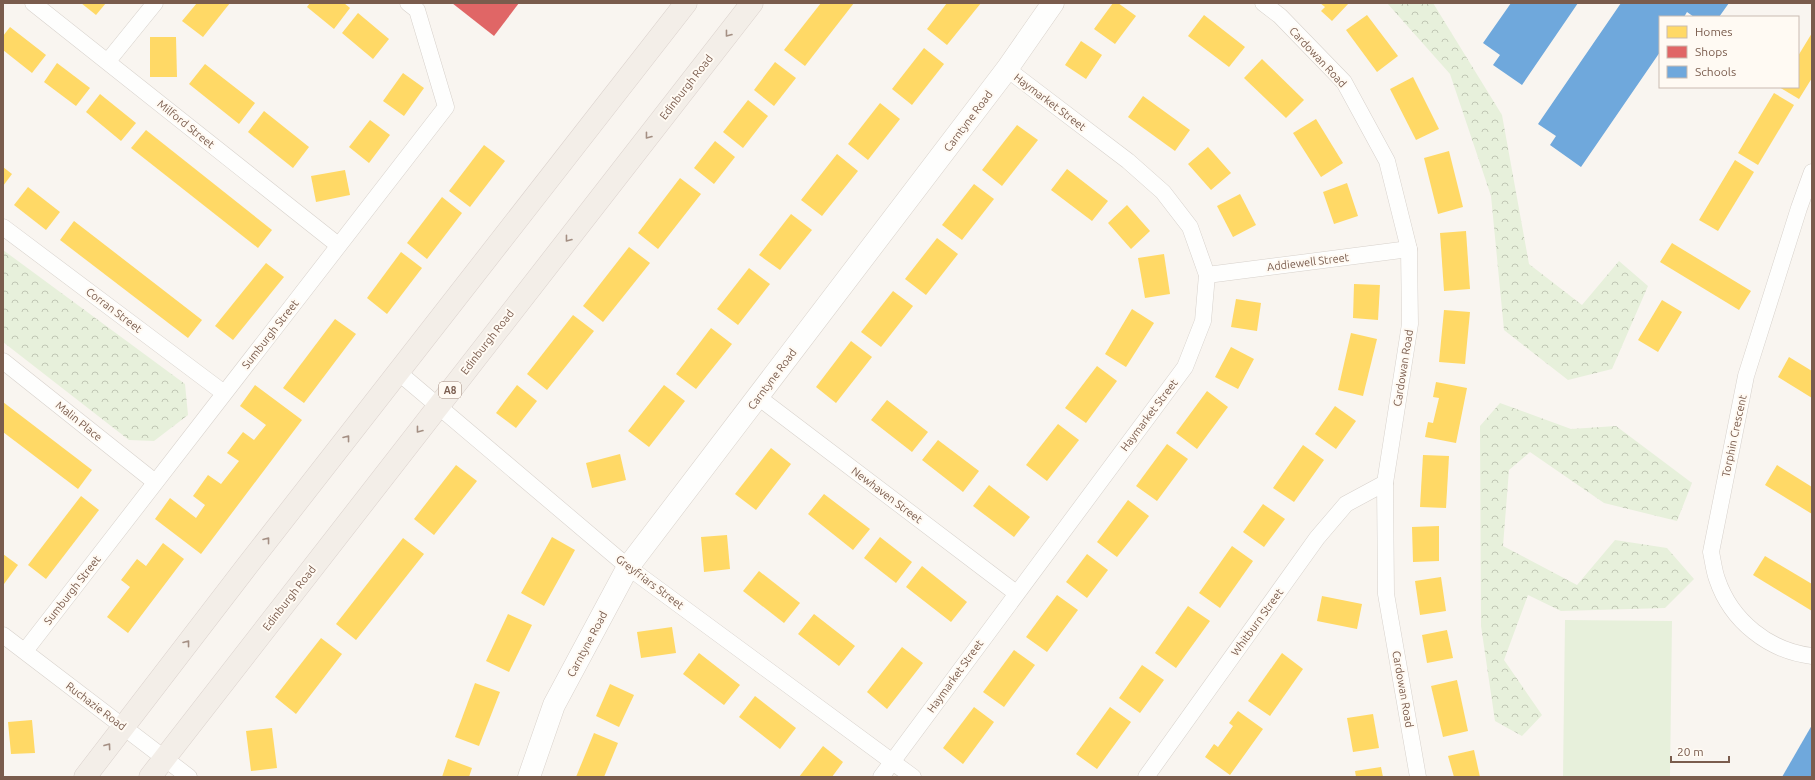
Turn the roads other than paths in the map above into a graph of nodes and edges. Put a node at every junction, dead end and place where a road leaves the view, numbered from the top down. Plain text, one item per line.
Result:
1 (34, 3) edge
2 (155, 3) edge
3 (408, 3) edge
4 (686, 3) edge
5 (752, 3) edge
6 (1053, 3) edge
7 (1263, 3) edge
8 (108, 61) junction
9 (1007, 69) junction
10 (1812, 172) edge
11 (3, 227) edge
12 (338, 245) junction
13 (1409, 249) junction
14 (1207, 275) junction
15 (3, 361) edge
16 (398, 372) junction
17 (224, 393) junction
18 (758, 397) junction
19 (438, 406) junction
20 (155, 482) junction
21 (1385, 483) junction
22 (628, 566) junction
23 (1016, 593) junction
24 (3, 635) edge
25 (25, 651) junction
26 (1812, 656) edge
27 (123, 726) junction
28 (164, 757) junction
29 (892, 761) junction
30 (85, 777) edge
31 (150, 777) edge
32 (189, 777) edge
33 (529, 777) edge
34 (881, 777) edge
35 (914, 777) edge
36 (1146, 777) edge
37 (1418, 777) edge

1 - 8 street, Milford Street
2 - 8 street
3 - 12 street, Sumburgh Street
4 - 16 main road
5 -> 19 main road, Edinburgh Road / A8
6 - 9 street, Carntyne Road
7 - 13 street, Cardowan Road
8 - 12 street, Milford Street
9 - 14 street, Haymarket Street
9 - 18 street, Carntyne Road
10 - 26 street, Torphin Crescent
11 - 17 street, Corran Street
12 - 17 street, Sumburgh Street
13 - 14 street, Addiewell Street
13 - 21 street, Cardowan Road
14 - 23 street, Haymarket Street
15 - 20 street, Malin Place
16 - 19 street, Greyfriars Street
27 -> 16 main road
17 - 20 street, Sumburgh Street
18 - 22 street, Carntyne Road
18 - 23 street, Newhaven Street
19 - 22 street, Greyfriars Street
19 -> 28 main road, Edinburgh Road / A8
20 - 25 street, Sumburgh Street
21 - 36 street, Whitburn Street
21 - 37 street, Cardowan Road
22 - 29 street, Greyfriars Street
22 - 33 street, Carntyne Road
23 - 29 street, Haymarket Street
24 - 25 street, Ruchazie Road
25 - 27 street, Ruchazie Road
27 - 28 street, Ruchazie Road
30 -> 27 main road
28 - 31 main road, Edinburgh Road / A8
28 - 32 street, Ruchazie Road
29 - 34 street, Haymarket Street
29 - 35 street, Greyfriars Street

